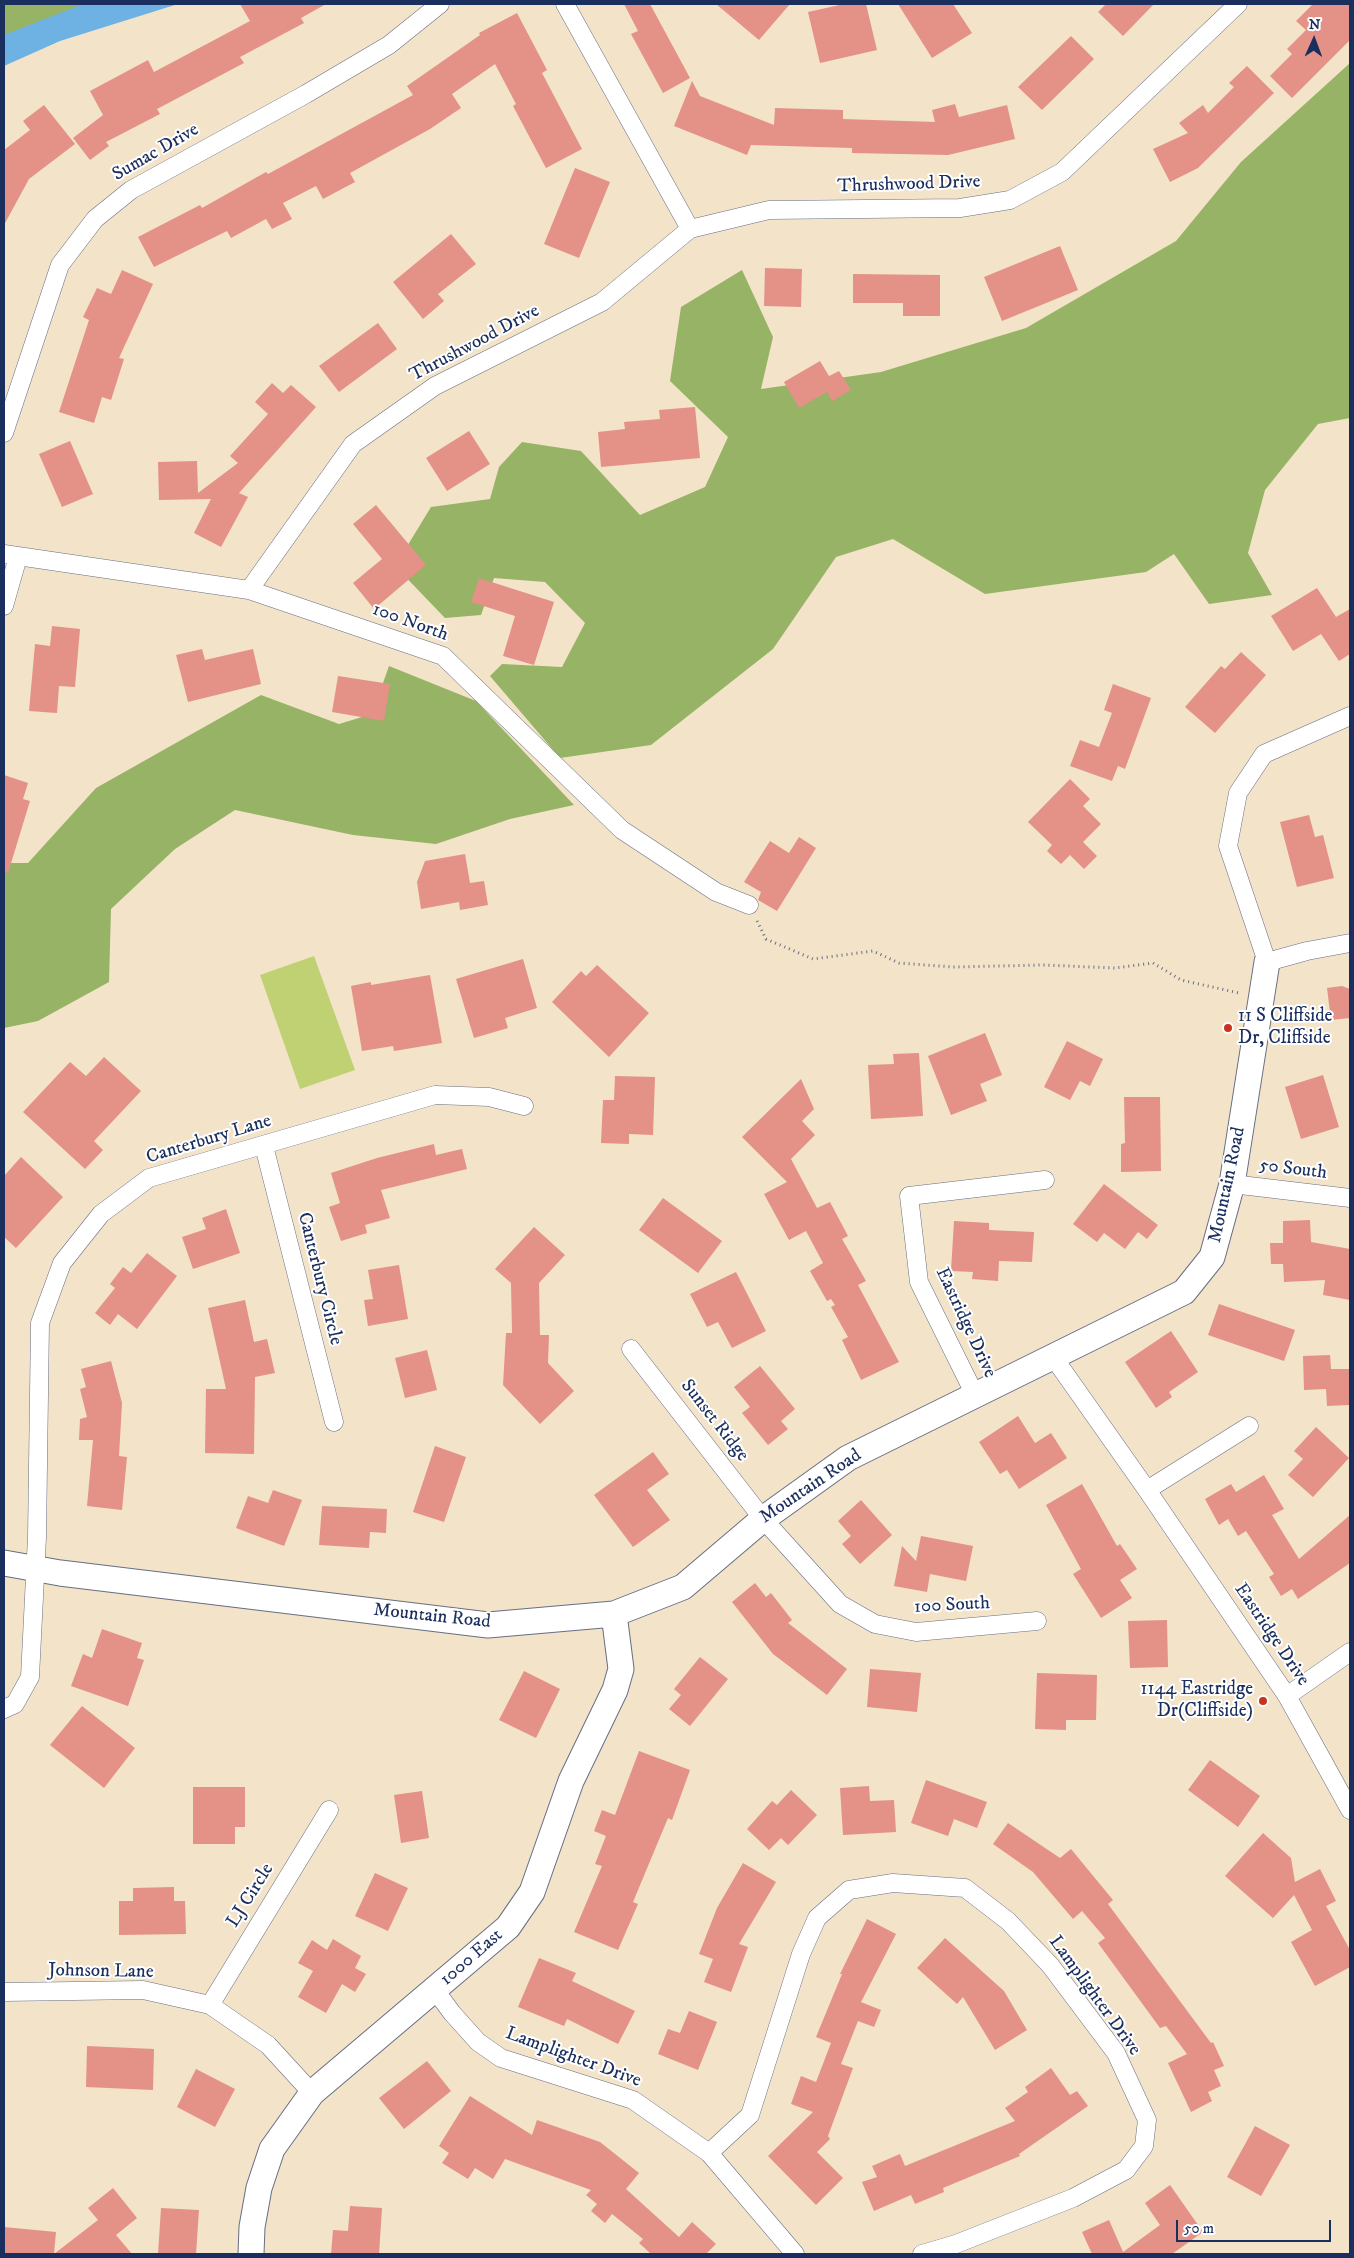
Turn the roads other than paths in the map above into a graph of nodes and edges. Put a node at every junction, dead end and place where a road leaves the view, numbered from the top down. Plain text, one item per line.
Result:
1 (440, 4) edge
2 (565, 4) edge
3 (1238, 4) edge
4 (690, 229) junction
5 (4, 433) edge
6 (11, 555) edge
7 (249, 590) junction
8 (4, 606) edge
9 (1350, 716) edge
10 (749, 905) road end
11 (1350, 943) edge
12 (1266, 962) junction
13 (524, 1106) dead end
14 (264, 1146) junction
15 (1045, 1180) dead end
16 (1232, 1184) junction
17 (1350, 1198) edge
18 (631, 1349) dead end
19 (1054, 1358) junction
20 (975, 1395) junction
21 (334, 1422) dead end
22 (1248, 1426) dead end
23 (1147, 1490) junction
24 (763, 1519) junction
25 (4, 1562) edge
26 (35, 1568) junction
27 (614, 1614) junction
28 (1037, 1621) dead end
29 (1350, 1652) edge
30 (1287, 1696) junction
31 (4, 1709) edge
32 (329, 1810) dead end
33 (1350, 1810) edge
34 (435, 1990) junction
35 (4, 1992) edge
36 (210, 2005) junction
37 (312, 2093) junction
38 (709, 2153) junction
39 (251, 2254) edge
40 (795, 2254) edge
41 (922, 2254) edge

1 - 5 street, Sumac Drive
2 - 4 street
3 - 4 street, Thrushwood Drive
4 - 7 street, Thrushwood Drive
6 - 7 street, 100 North
6 - 8 street
7 - 10 street, 100 North
9 - 12 street
11 - 12 street
12 - 16 street, Mountain Road
13 - 14 street, Canterbury Lane
14 - 21 street, Canterbury Circle
14 - 26 street, Canterbury Lane
15 - 20 street, Eastridge Drive
16 - 17 street, 50 South
16 - 19 street, Mountain Road
18 - 24 street, Sunset Ridge
19 - 20 street, Mountain Road
19 - 23 street, Eastridge Drive
20 - 24 street, Mountain Road
22 - 23 street
23 - 30 street, Eastridge Drive
24 - 27 street, Mountain Road
24 - 28 street, 100 South
25 - 26 street, Mountain Road
26 - 27 street, Mountain Road
26 - 31 street, Canterbury Lane
27 - 34 street, 1000 East
29 - 30 street
30 - 33 street, Eastridge Drive
32 - 36 street, LJ Circle
34 - 37 street, 1000 East
34 - 38 street, Lamplighter Drive
35 - 36 street, Johnson Lane
36 - 37 street, Johnson Lane
37 - 39 street, 1000 East
38 - 40 street, Lamplighter Drive
38 - 41 street, Lamplighter Drive

